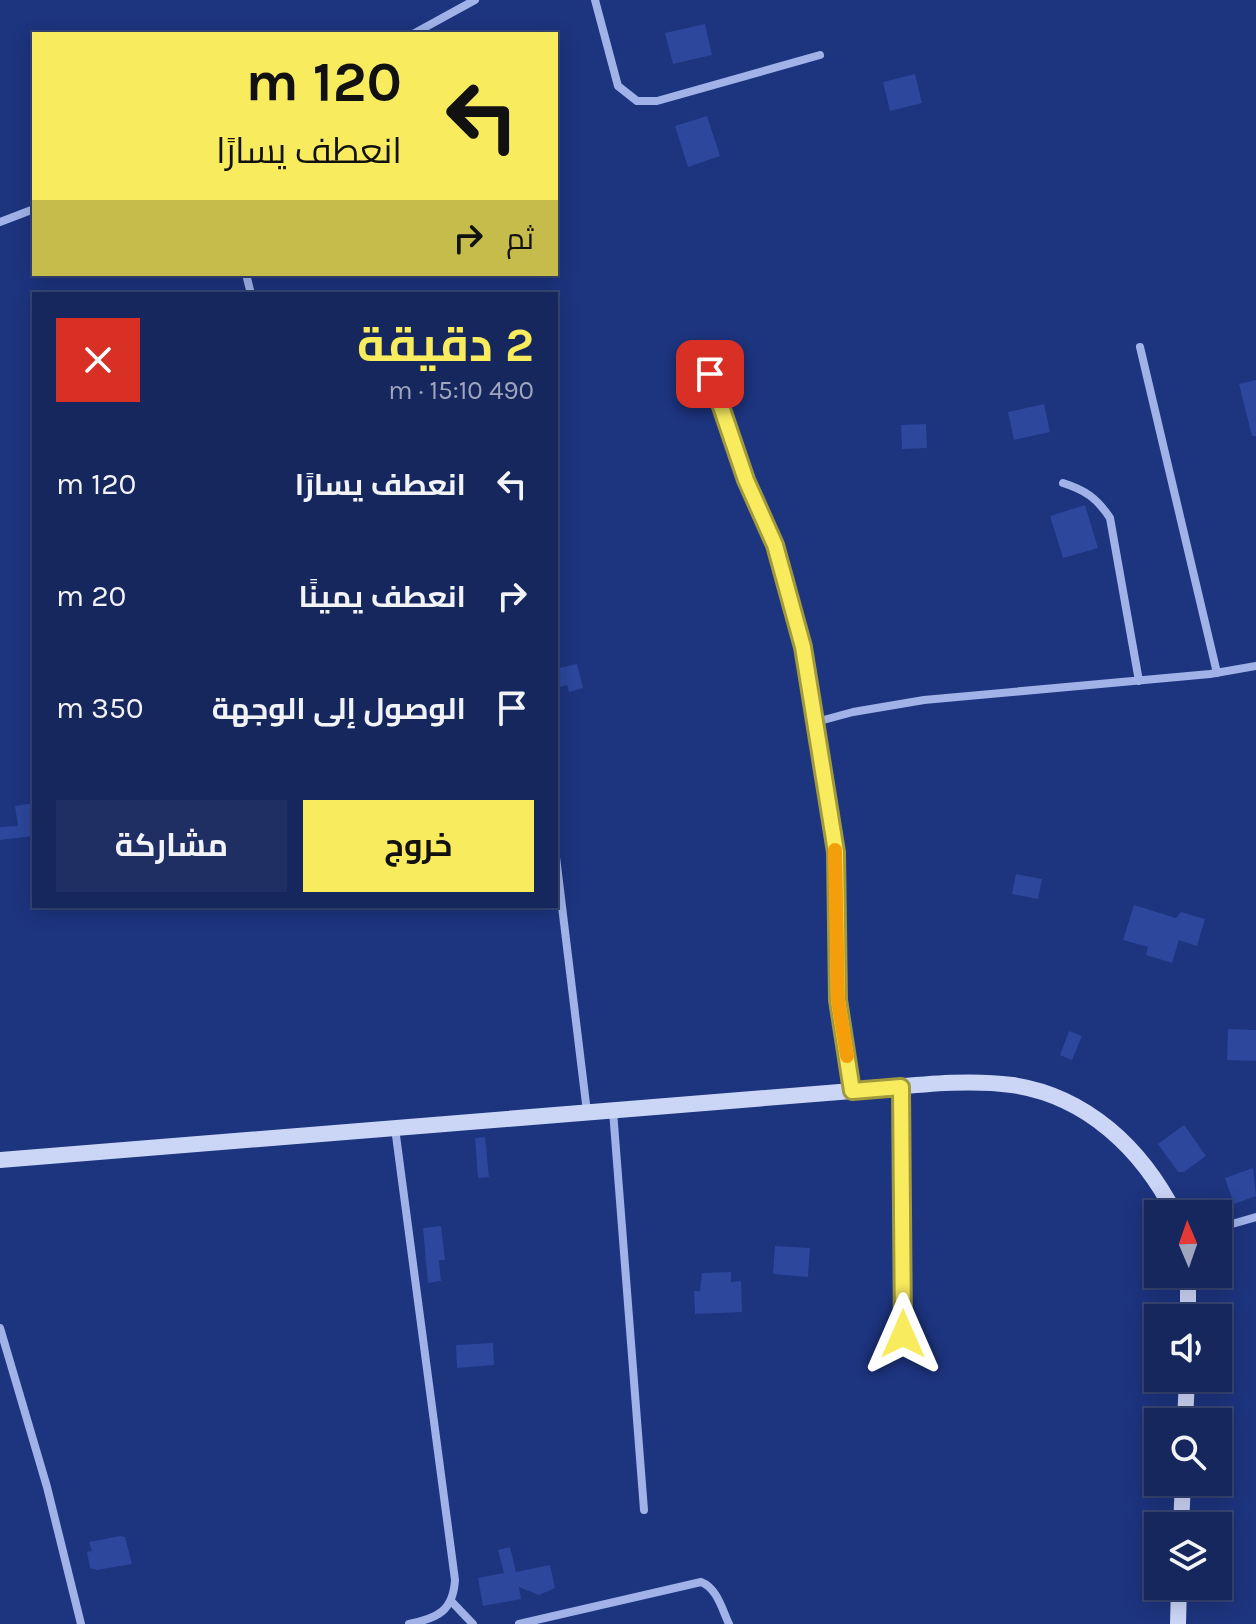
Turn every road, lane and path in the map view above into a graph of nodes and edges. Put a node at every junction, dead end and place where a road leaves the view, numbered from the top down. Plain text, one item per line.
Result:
1 (475, 0) edge
2 (595, 0) edge
3 (417, 32) edge
4 (820, 55) dead end
5 (32, 210) edge
6 (0, 222) edge
7 (1140, 347) dead end
8 (710, 374) dead end
9 (1063, 483) dead end
10 (1256, 666) edge
11 (1217, 673) junction
12 (1139, 681) junction
13 (816, 722) junction
14 (558, 873) edge
15 (901, 1087) junction
16 (852, 1091) junction
17 (613, 1110) junction
18 (587, 1112) junction
19 (395, 1127) junction
20 (0, 1160) edge
21 (1167, 1200) edge
22 (1256, 1217) edge
23 (1232, 1224) edge
24 (0, 1328) edge
25 (903, 1334) dead end
26 (644, 1510) dead end
27 (1179, 1600) edge
28 (452, 1602) junction
29 (439, 1614) junction
30 (81, 1624) edge
31 (409, 1624) edge
32 (442, 1624) edge
33 (473, 1624) edge
34 (519, 1624) edge
35 (729, 1624) edge
36 (1178, 1624) edge

1 - 3 street
2 - 4 street
5 - 6 street
7 - 11 street
8 - 13 street
9 - 12 street
10 - 11 street
11 - 12 street
12 - 13 street
13 - 16 street
14 - 18 street
15 - 16 street
15 - 21 street
15 - 25 street
16 - 17 street
17 - 18 street
17 - 26 street
18 - 19 street
19 - 20 street
19 - 28 street
22 - 23 street
24 - 30 street
27 - 36 street
28 - 29 street
28 - 33 street
29 - 31 street
29 - 32 street
34 - 35 street

